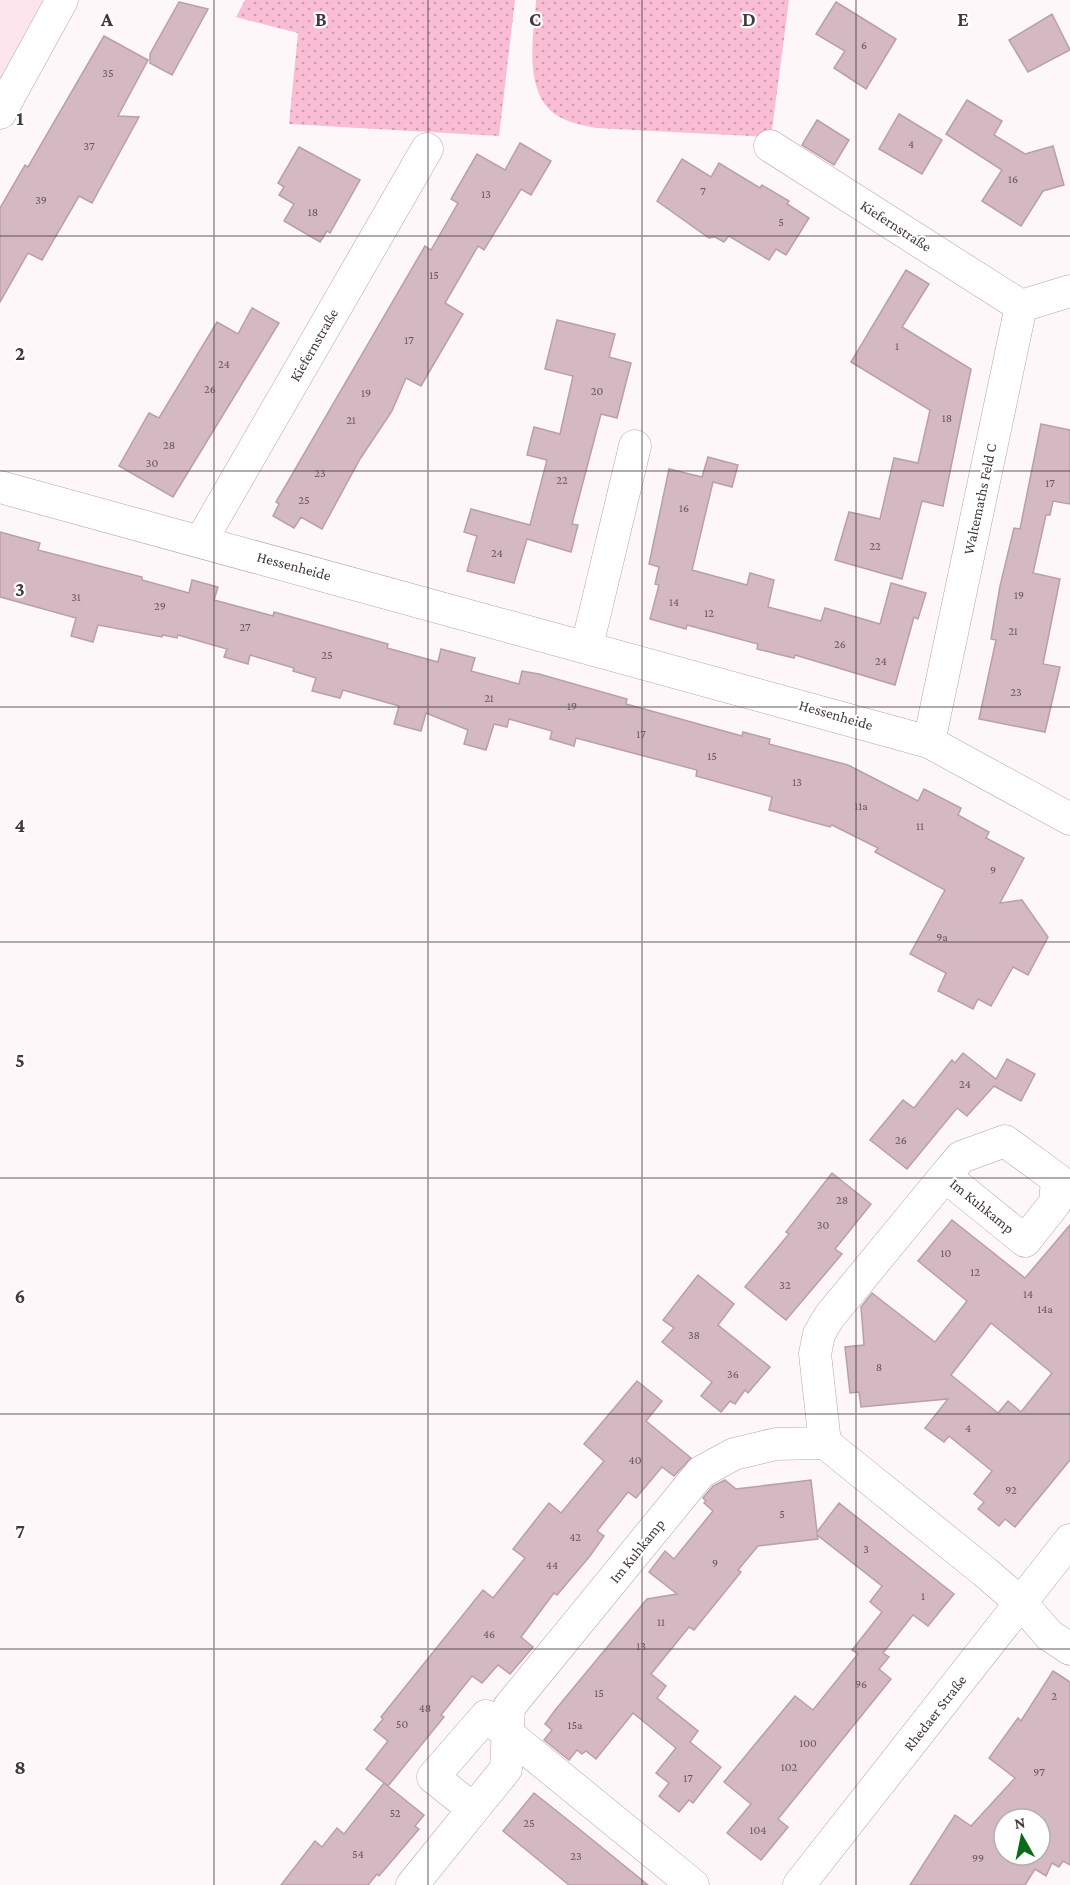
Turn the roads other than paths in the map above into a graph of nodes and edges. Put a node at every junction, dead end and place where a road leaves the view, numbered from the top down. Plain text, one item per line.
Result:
1 (62, 0) edge
2 (0, 113) edge
3 (770, 146) dead end
4 (427, 149) dead end
5 (1070, 291) edge
6 (1021, 306) junction
7 (636, 446) dead end
8 (0, 487) edge
9 (201, 541) junction
10 (587, 646) junction
11 (929, 742) junction
12 (1070, 819) edge
13 (945, 1176) dead end
14 (825, 1443) junction
15 (1070, 1540) edge
16 (1022, 1604) junction
17 (1070, 1649) edge
18 (508, 1736) junction
19 (473, 1809) junction
20 (412, 1885) edge
21 (693, 1885) edge
22 (799, 1885) edge

1 - 2 street
3 - 6 street, Kiefernstraße
4 - 9 street, Kiefernstraße
5 - 6 street
6 - 11 street, Waltemaths Feld C
7 - 10 street
8 - 9 street, Hessenheide
9 - 10 street, Hessenheide
10 - 11 street, Hessenheide
11 - 12 street, Hessenheide
13 - 14 street, Im Kuhkamp
14 - 16 street
14 - 18 street, Im Kuhkamp
15 - 16 street, Rhedaer Straße
16 - 17 street
16 - 22 street, Rhedaer Straße
18 - 19 street, Im Kuhkamp
18 - 19 street
18 - 21 street
19 - 20 street, Im Kuhkamp

